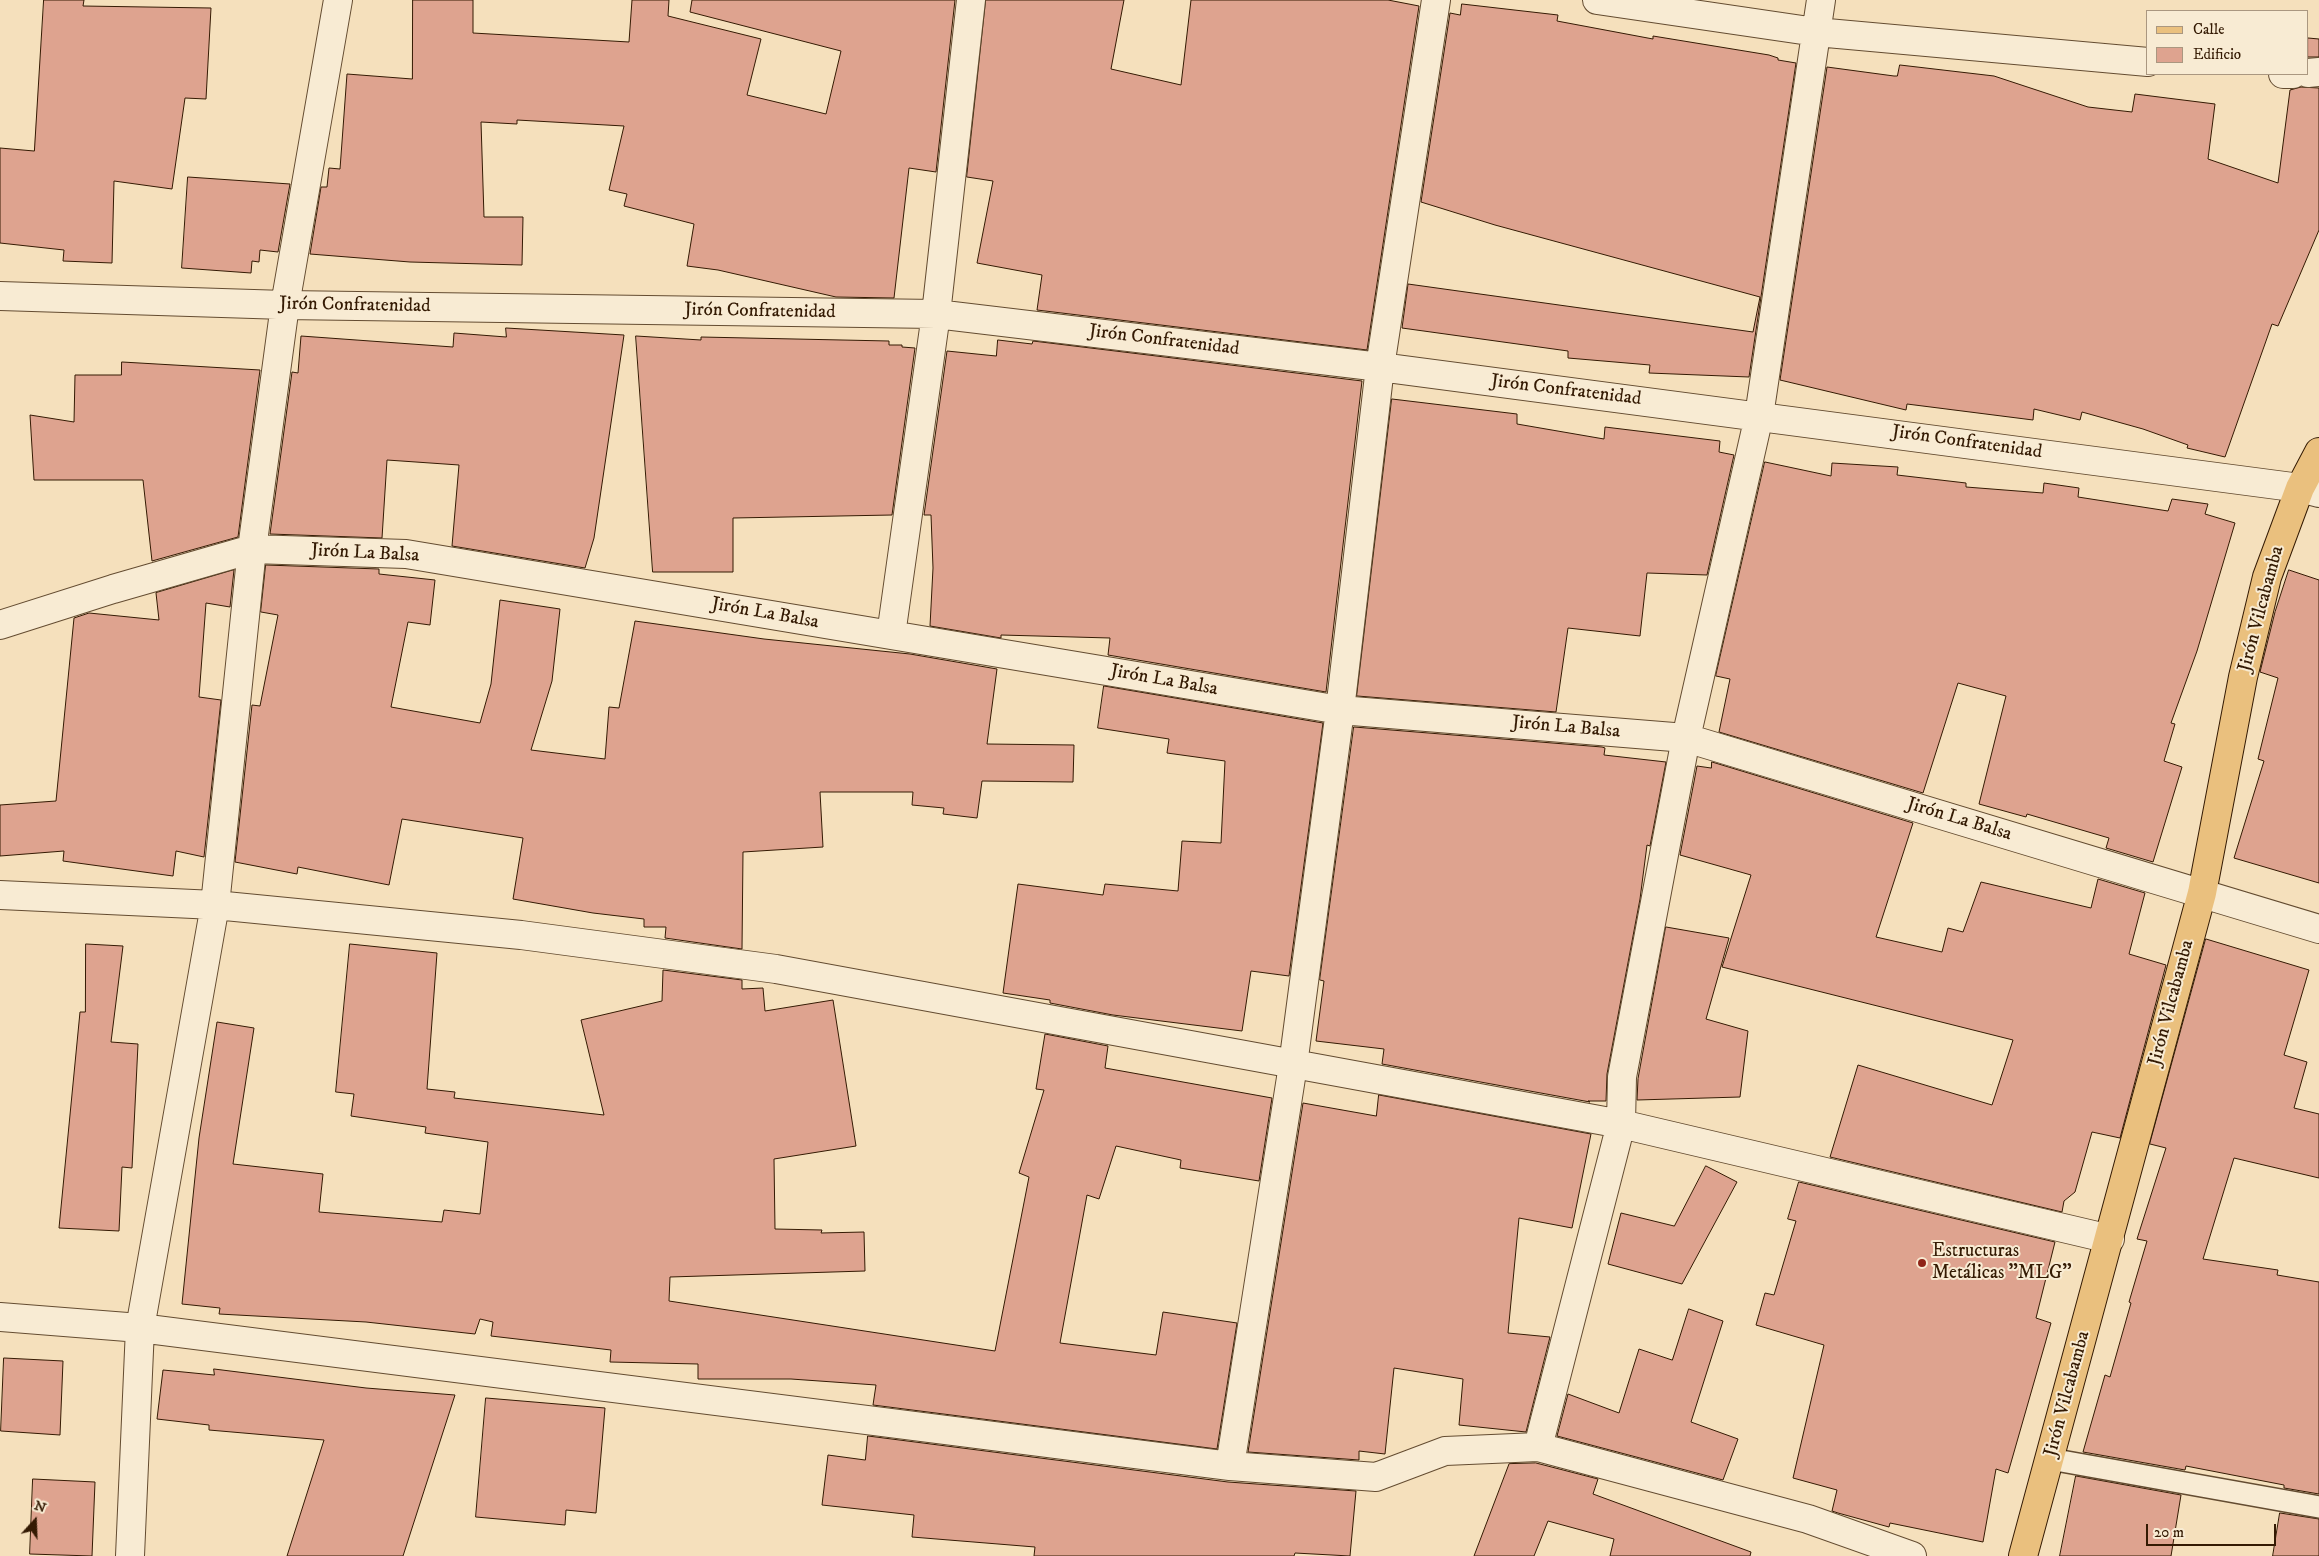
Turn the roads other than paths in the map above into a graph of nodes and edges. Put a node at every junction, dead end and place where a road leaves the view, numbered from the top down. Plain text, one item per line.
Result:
1 (338, 0) edge
2 (971, 0) edge
3 (1436, 0) edge
4 (1596, 0) edge
5 (1821, 0) edge
6 (1816, 32) junction
7 (2146, 62) edge
8 (0, 296) edge
9 (285, 305) junction
10 (936, 314) junction
11 (1380, 367) junction
12 (1759, 416) junction
13 (2319, 452) edge
14 (2310, 490) edge
15 (252, 549) junction
16 (0, 626) edge
17 (891, 635) junction
18 (1340, 710) junction
19 (1686, 738) junction
20 (2202, 893) junction
21 (0, 895) edge
22 (215, 905) junction
23 (2319, 929) edge
24 (1292, 1065) junction
25 (1621, 1124) junction
26 (2110, 1239) junction
27 (0, 1317) edge
28 (140, 1328) junction
29 (1538, 1447) junction
30 (2050, 1459) junction
31 (1230, 1466) junction
32 (2319, 1507) edge
33 (130, 1556) edge
34 (1912, 1556) edge
35 (2023, 1556) edge

1 - 9 street
2 - 10 street
3 - 11 street
4 - 6 street
5 - 6 street
6 - 7 street
6 - 12 street
8 - 9 street, Jirón Confratenidad
9 - 10 street, Jirón Confratenidad
9 - 15 street
10 - 11 street, Jirón Confratenidad
10 - 17 street
11 - 12 street, Jirón Confratenidad
11 - 18 street
12 - 14 street, Jirón Confratenidad
12 - 19 street
13 - 14 main road, Jirón Vilcabamba
14 - 20 main road, Jirón Vilcabamba
15 - 16 street, Jirón La Balsa
15 - 17 street, Jirón La Balsa
15 - 22 street
17 - 18 street, Jirón La Balsa
18 - 19 street, Jirón La Balsa
18 - 24 street
19 - 20 street, Jirón La Balsa
19 - 25 street
20 - 23 street, Jirón La Balsa
20 - 26 main road, Jirón Vilcabamba
21 - 22 street
22 - 24 street
22 - 28 street
24 - 25 street
24 - 31 street
25 - 26 street
25 - 29 street
26 - 30 main road, Jirón Vilcabamba
27 - 28 street
28 - 31 street
28 - 33 street
29 - 31 street
29 - 34 street
30 - 32 lane
30 - 35 main road, Jirón Vilcabamba

